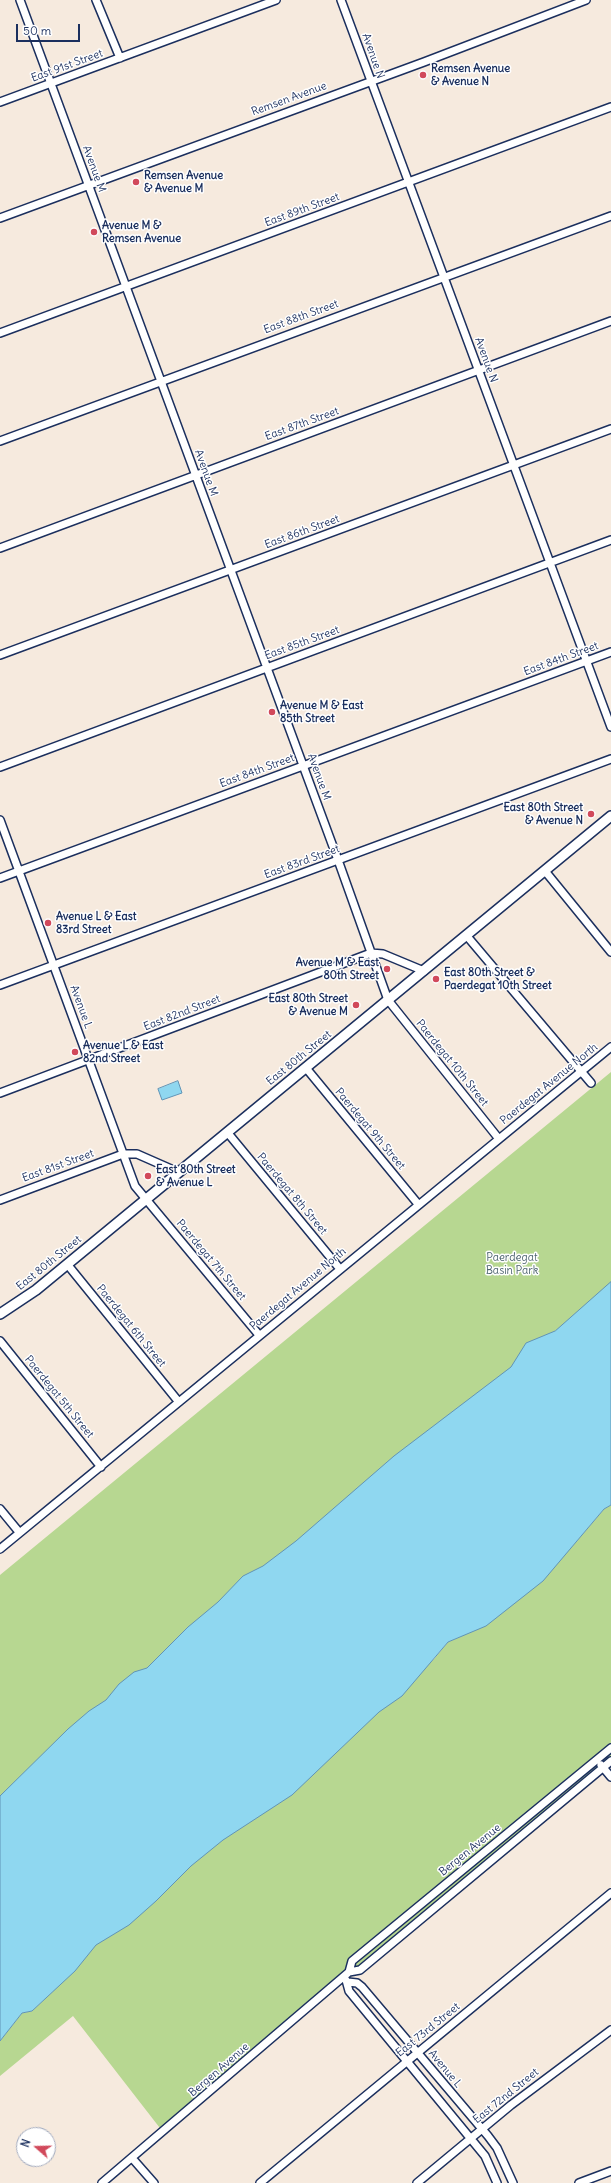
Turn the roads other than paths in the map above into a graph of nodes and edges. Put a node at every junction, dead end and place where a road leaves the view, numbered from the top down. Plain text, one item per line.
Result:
1 (20, 0) edge
2 (96, 0) edge
3 (276, 0) edge
4 (341, 0) edge
5 (586, 0) edge
6 (120, 58) junction
7 (370, 81) junction
8 (50, 83) junction
9 (0, 102) edge
10 (611, 108) edge
11 (408, 182) junction
12 (88, 185) junction
13 (611, 216) edge
14 (0, 218) edge
15 (443, 277) junction
16 (126, 287) junction
17 (611, 321) edge
18 (0, 333) edge
19 (479, 370) junction
20 (160, 381) junction
21 (611, 429) edge
22 (0, 440) edge
23 (514, 465) junction
24 (196, 475) junction
25 (611, 540) edge
26 (0, 548) edge
27 (550, 563) junction
28 (230, 570) junction
29 (611, 652) edge
30 (0, 655) edge
31 (587, 661) junction
32 (267, 668) junction
33 (611, 727) edge
34 (611, 759) edge
35 (303, 766) junction
36 (0, 767) edge
37 (611, 816) edge
38 (0, 820) edge
39 (338, 860) junction
40 (19, 871) junction
41 (545, 871) junction
42 (0, 878) edge
43 (466, 935) junction
44 (611, 952) edge
45 (371, 953) junction
46 (54, 965) junction
47 (424, 971) junction
48 (0, 985) edge
49 (388, 1000) junction
50 (611, 1047) edge
51 (88, 1060) junction
52 (306, 1068) junction
53 (582, 1071) junction
54 (591, 1083) dead end
55 (0, 1093) edge
56 (227, 1132) junction
57 (499, 1139) junction
58 (123, 1154) junction
59 (178, 1172) junction
60 (146, 1199) junction
61 (0, 1200) edge
62 (418, 1204) junction
63 (67, 1264) junction
64 (340, 1269) junction
65 (0, 1314) edge
66 (260, 1335) junction
67 (0, 1341) edge
68 (178, 1401) junction
69 (100, 1467) junction
70 (0, 1509) edge
71 (19, 1532) junction
72 (0, 1548) edge
73 (610, 1752) edge
74 (597, 1760) junction
75 (611, 1761) edge
76 (603, 1767) junction
77 (611, 1777) edge
78 (611, 1893) edge
79 (347, 1977) junction
80 (611, 2030) edge
81 (417, 2053) junction
82 (406, 2062) junction
83 (482, 2130) junction
84 (471, 2138) junction
85 (132, 2158) junction
86 (611, 2171) edge
87 (102, 2183) edge
88 (154, 2183) edge
89 (260, 2183) edge
90 (417, 2183) edge
91 (498, 2183) edge
92 (513, 2183) edge
93 (579, 2183) edge

1 - 8 street, Avenue M
2 - 6 street
3 - 6 street, East 91st Street
4 - 7 street, Avenue N
5 - 7 street, Remsen Avenue
6 - 8 street, East 91st Street
7 - 11 street, Avenue N
7 - 12 street, Remsen Avenue
8 - 9 street, East 91st Street
8 - 12 street, Avenue M
10 - 11 street, East 89th Street
11 - 15 street, Avenue N
11 - 16 street, East 89th Street
12 - 14 street, Remsen Avenue
12 - 16 street, Avenue M
13 - 15 street, East 88th Street
15 - 19 street, Avenue N
15 - 20 street, East 88th Street
16 - 18 street, East 89th Street
16 - 20 street, Avenue M
17 - 19 street, East 87th Street
19 - 23 street, Avenue N
19 - 24 street, East 87th Street
20 - 22 street, East 88th Street
20 - 24 street, Avenue M
21 - 23 street, East 86th Street
23 - 27 street, Avenue N
23 - 28 street, East 86th Street
24 - 26 street, East 87th Street
24 - 28 street, Avenue M
25 - 27 street, East 85th Street
27 - 31 street, Avenue N
27 - 32 street, East 85th Street
28 - 30 street, East 86th Street
28 - 32 street, Avenue M
29 - 31 street, East 84th Street
31 - 33 street, Avenue N
31 - 35 street, East 84th Street
32 - 35 street, Avenue M
32 - 36 street, East 85th Street
34 - 39 street, East 83rd Street
35 - 39 street, Avenue M
35 - 40 street, East 84th Street
37 - 41 street, East 80th Street
38 - 40 street, Avenue L
39 - 45 street, Avenue M
39 - 46 street, East 83rd Street
40 - 42 street, East 84th Street
40 - 46 street, Avenue L
41 - 43 street, East 80th Street
41 - 44 street
43 - 47 street, East 80th Street
43 - 53 street
45 - 47 street
45 - 49 street, Avenue M
45 - 51 street, East 82nd Street
46 - 48 street, East 83rd Street
46 - 51 street, Avenue L
47 - 49 street, East 80th Street
49 - 52 street, East 80th Street
49 - 57 street, Paerdegat 10th Street
50 - 53 street, Paerdegat Avenue North
51 - 55 street, East 82nd Street
51 - 58 street, Avenue L
52 - 56 street, East 80th Street
52 - 62 street, Paerdegat 9th Street
53 - 54 street
53 - 57 street, Paerdegat Avenue North
56 - 59 street, East 80th Street
56 - 64 street, Paerdegat 8th Street
57 - 62 street, Paerdegat Avenue North
58 - 59 street
58 - 60 street, Avenue L
58 - 61 street, East 81st Street
59 - 60 street, East 80th Street
60 - 63 street, East 80th Street
60 - 66 street, Paerdegat 7th Street
62 - 64 street, Paerdegat Avenue North
63 - 65 street, East 80th Street
63 - 68 street, Paerdegat 6th Street
64 - 66 street, Paerdegat Avenue North
66 - 68 street, Paerdegat Avenue North
67 - 69 street, Paerdegat 5th Street
68 - 69 street, Paerdegat Avenue North
69 - 71 street, Paerdegat Avenue North
70 - 71 street
71 - 72 street, Paerdegat Avenue North
73 - 74 street, Bergen Avenue
74 - 76 street
74 - 79 street, Bergen Avenue
75 - 76 street, Bergen Avenue
76 - 77 street
76 - 79 street, Bergen Avenue
78 - 81 street, East 73rd Street
79 - 81 street, Avenue L
79 - 82 street
79 - 85 street, Bergen Avenue
80 - 83 street, East 72nd Street
81 - 82 street, East 73rd Street
81 - 83 street, Avenue L
82 - 84 street
82 - 89 street, East 73rd Street
83 - 84 street, East 72nd Street
83 - 92 street, Avenue L
84 - 90 street, East 72nd Street
84 - 91 street
85 - 87 street, Bergen Avenue
85 - 88 street
86 - 93 street

